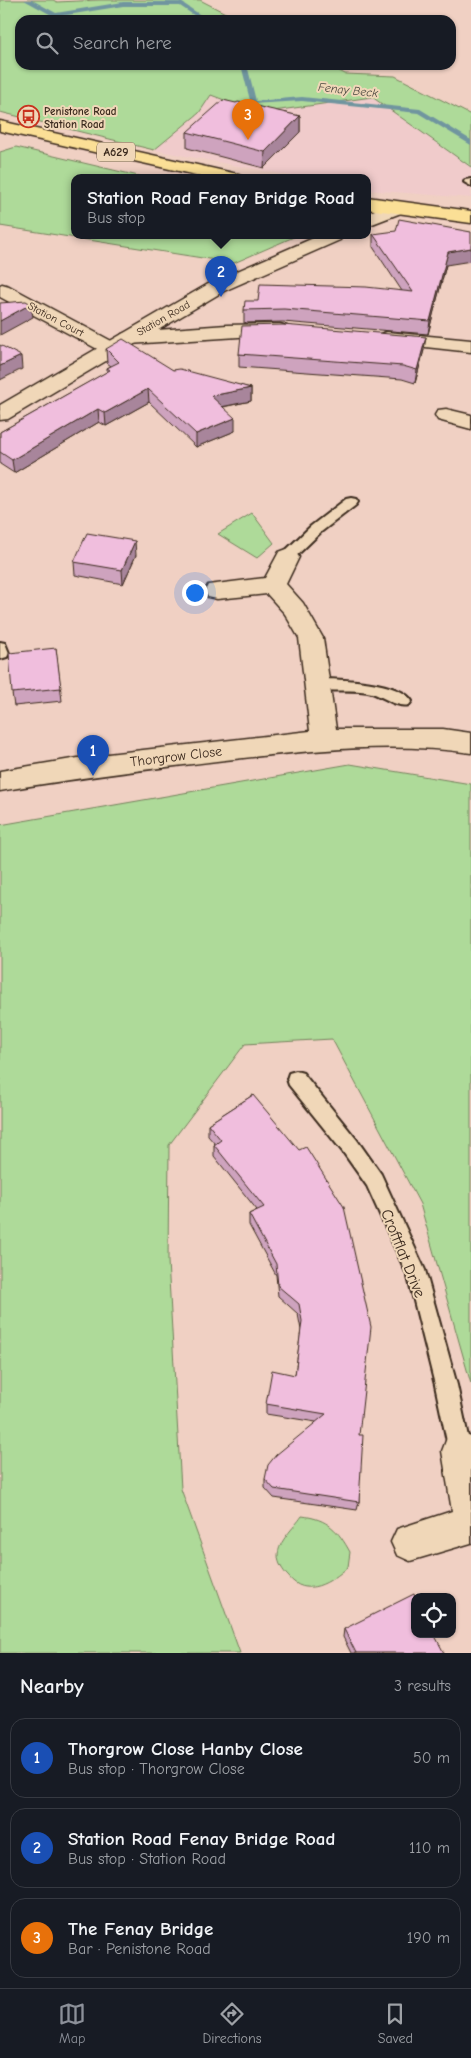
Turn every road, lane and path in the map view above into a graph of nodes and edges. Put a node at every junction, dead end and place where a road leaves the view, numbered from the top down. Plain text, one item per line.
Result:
1 (0, 126) edge
2 (214, 174) edge
3 (371, 205) edge
4 (394, 208) junction
5 (471, 217) edge
6 (371, 218) edge
7 (326, 239) edge
8 (2, 290) dead end
9 (302, 332) edge
10 (372, 337) edge
11 (129, 338) junction
12 (471, 346) edge
13 (110, 348) junction
14 (0, 414) edge
15 (446, 415) dead end
16 (471, 422) edge
17 (351, 502) dead end
18 (287, 557) joint
19 (273, 585) junction
20 (217, 591) dead end
21 (0, 647) edge
22 (0, 654) edge
23 (318, 684) junction
24 (404, 701) dead end
25 (324, 739) junction
26 (471, 743) edge
27 (0, 781) edge
28 (296, 1079) dead end
29 (460, 1451) joint
30 (471, 1511) edge
31 (471, 1524) edge
32 (410, 1542) dead end

1 - 2 highway, A629
3 - 4 highway
4 - 5 highway
4 - 6 street
7 - 11 street, Station Road
8 - 13 street, Station Court
9 - 11 street
10 - 12 street
11 - 13 street, Station Road
13 - 14 street, Station Road
15 - 16 street
17 - 18 lane
18 - 19 street
19 - 20 street
19 - 23 street
21 - 22 lane
23 - 24 lane
23 - 25 street
25 - 26 street, Thorgrow Close
25 - 27 street, Thorgrow Close
28 - 29 lane, Croftflat Drive
29 - 30 street, Croftflat Drive
31 - 32 street

